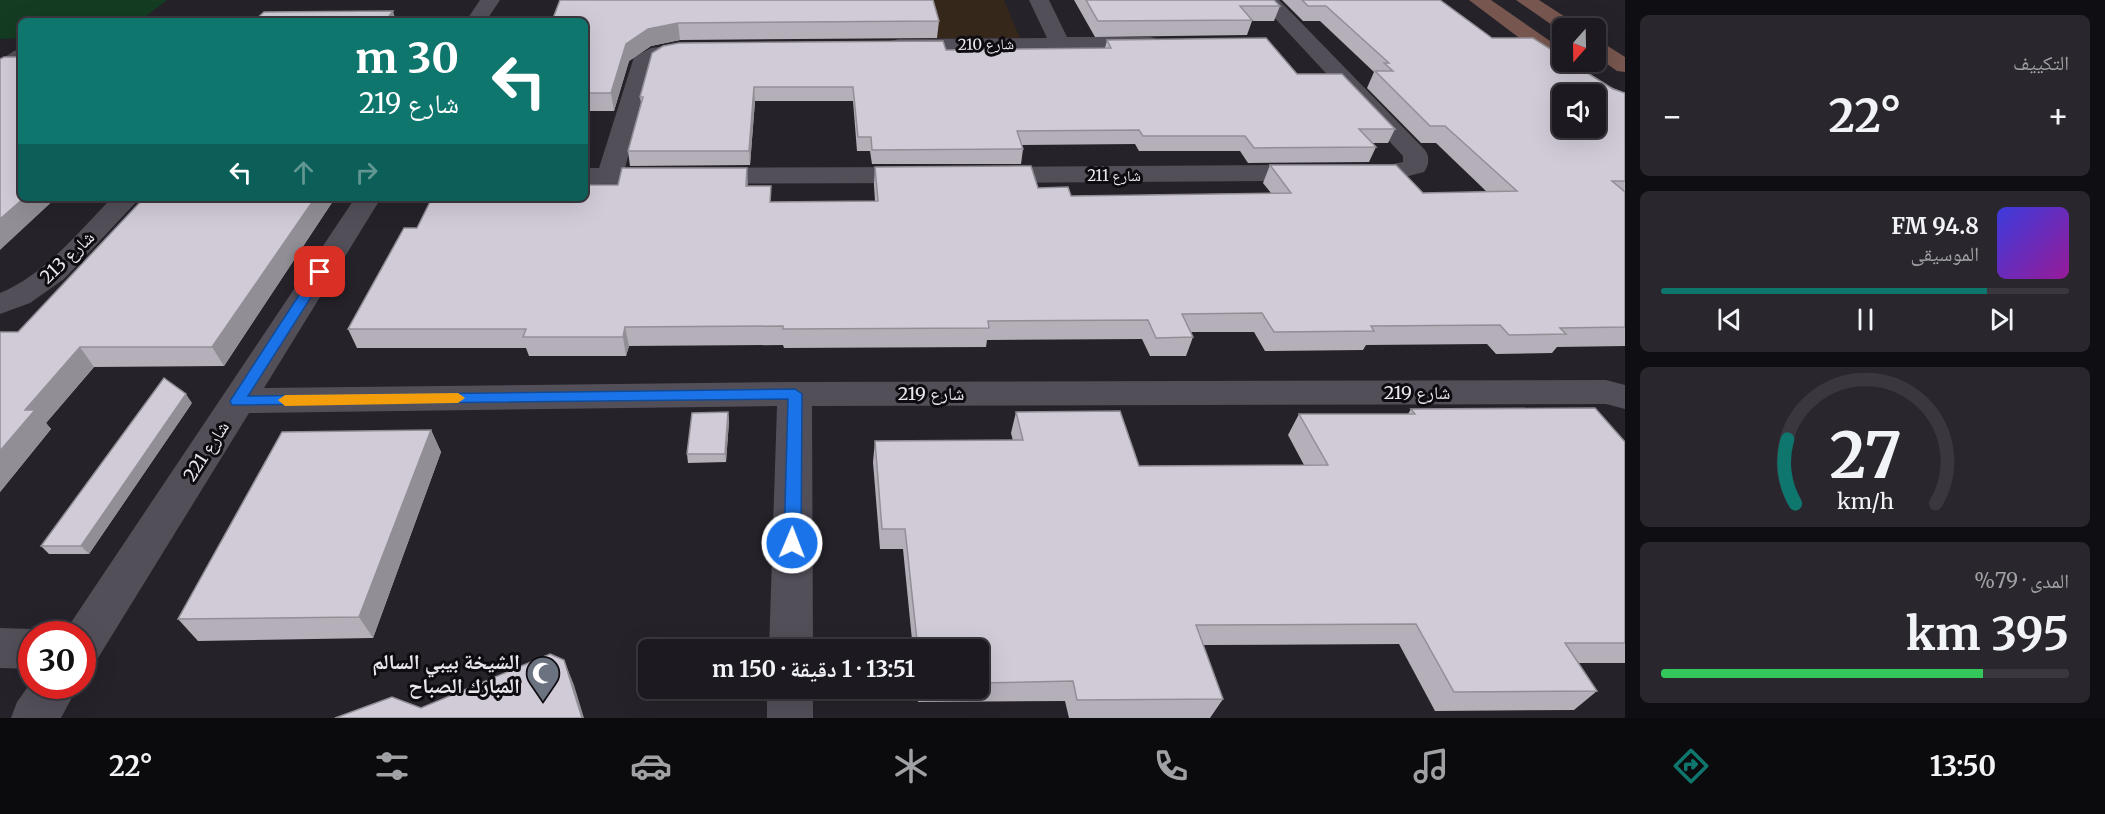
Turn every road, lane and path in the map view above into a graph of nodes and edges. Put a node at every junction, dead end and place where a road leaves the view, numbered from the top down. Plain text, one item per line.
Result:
1 (490, 0) edge
2 (1039, 0) edge
3 (1268, 0) edge
4 (1479, 0) edge
5 (1527, 0) edge
6 (478, 18) edge
7 (1554, 18) edge
8 (1060, 44) junction
9 (1166, 44) edge
10 (879, 46) edge
11 (715, 48) edge
12 (0, 51) edge
13 (18, 51) edge
14 (1552, 52) edge
15 (1609, 53) edge
16 (18, 57) edge
17 (1625, 66) edge
18 (0, 70) edge
19 (588, 176) edge
20 (610, 176) junction
21 (124, 201) edge
22 (366, 201) edge
23 (0, 304) edge
24 (795, 394) junction
25 (1625, 397) edge
26 (237, 401) junction
27 (96, 622) edge
28 (791, 639) edge
29 (0, 648) edge
30 (18, 649) edge
31 (46, 699) edge
32 (790, 699) edge
33 (34, 718) edge
34 (790, 718) edge

1 - 6 street
2 - 8 street
3 - 20 street, شارع 211
4 - 14 street
5 - 7 street
8 - 9 street, شارع 210
8 - 10 street, شارع 210
11 - 20 street
12 - 13 street
15 - 17 street
16 - 18 street
19 - 20 street, شارع 211
21 - 23 street, شارع 213
22 - 26 street, شارع 221
24 - 25 street, شارع 219
24 - 26 street, شارع 219
24 - 28 street
26 - 27 street, شارع 221
29 - 30 street
31 - 33 street
32 - 34 street

